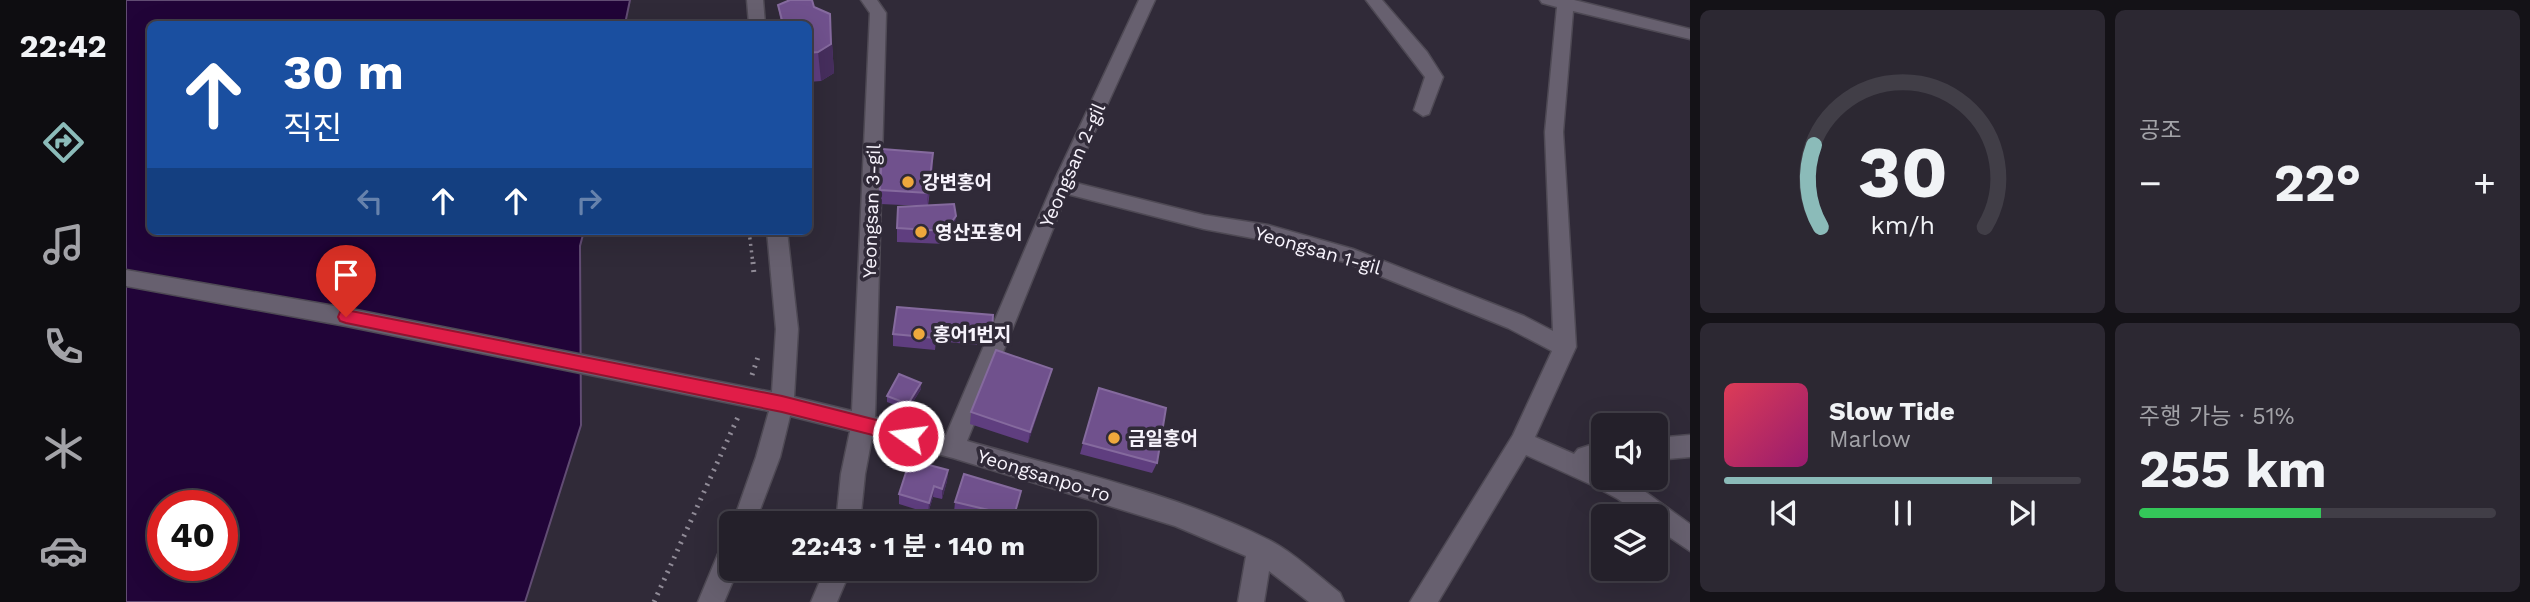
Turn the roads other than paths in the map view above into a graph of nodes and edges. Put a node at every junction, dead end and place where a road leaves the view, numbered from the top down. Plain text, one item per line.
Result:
1 (755, 0) edge
2 (869, 0) edge
3 (1147, 0) edge
4 (1374, 0) edge
5 (1560, 1) edge
6 (757, 21) edge
7 (1690, 34) edge
8 (1423, 110) dead end
9 (1061, 186) junction
10 (777, 235) edge
11 (126, 278) edge
12 (1565, 347) junction
13 (782, 404) junction
14 (863, 425) junction
15 (1521, 442) junction
16 (1690, 446) edge
17 (953, 447) junction
18 (1668, 448) edge
19 (1591, 456) edge
20 (1578, 466) junction
21 (1591, 472) edge
22 (1625, 490) edge
23 (748, 511) edge
24 (849, 511) edge
25 (1690, 539) edge
26 (1260, 550) junction
27 (720, 581) edge
28 (833, 581) edge
29 (711, 602) edge
30 (824, 602) edge
31 (1251, 602) edge
32 (1331, 602) edge
33 (1423, 602) edge

1 - 6 street
2 - 14 street, Yeongsan 3-gil
3 - 9 street, Yeongsan 2-gil
4 - 8 street
5 - 7 street
5 - 12 street
9 - 12 street, Yeongsan 1-gil
9 - 17 street, Yeongsan 2-gil
10 - 13 street
11 - 13 street, Yeongsanpo-ro
12 - 15 street
13 - 14 street, Yeongsanpo-ro
13 - 23 street
14 - 17 street, Yeongsanpo-ro
14 - 24 street, Yeongsan 3-gil
15 - 20 street
15 - 33 street
16 - 18 street
17 - 26 street, Yeongsanpo-ro
19 - 20 street
20 - 21 street
22 - 25 street
26 - 31 street
26 - 32 street, Yeongsanpo-ro
27 - 29 street
28 - 30 street

